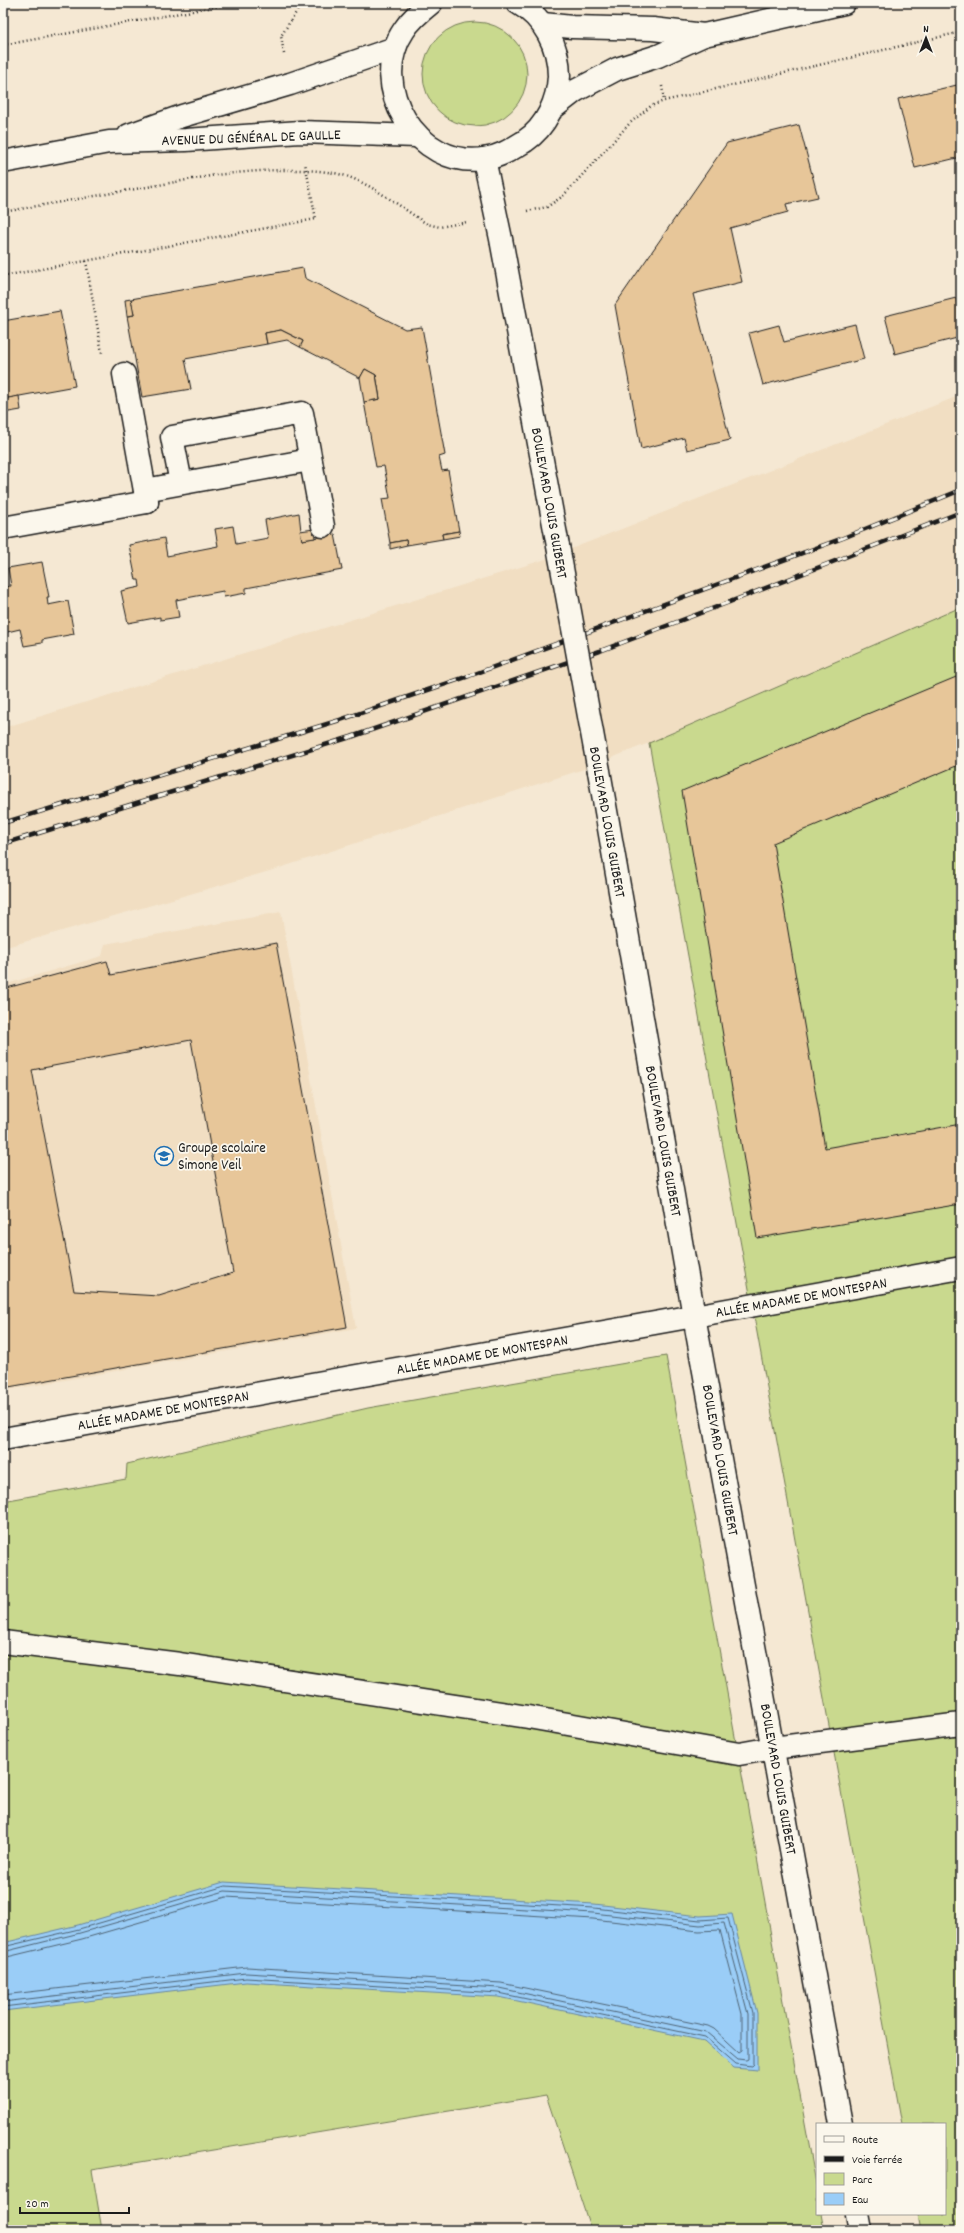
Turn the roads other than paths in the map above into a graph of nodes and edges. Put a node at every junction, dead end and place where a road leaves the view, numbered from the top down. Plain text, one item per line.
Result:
1 (432, 3) edge
2 (518, 3) edge
3 (844, 3) edge
4 (416, 10) edge
5 (543, 24) junction
6 (704, 35) junction
7 (395, 48) junction
8 (553, 108) junction
9 (416, 136) junction
10 (109, 142) junction
11 (484, 159) junction
12 (3, 162) edge
13 (124, 374) dead end
14 (310, 460) junction
15 (181, 483) junction
16 (146, 496) junction
17 (323, 526) dead end
18 (3, 528) edge
19 (961, 1268) edge
20 (694, 1316) junction
21 (3, 1439) edge
22 (3, 1642) edge
23 (961, 1724) edge
24 (773, 1748) junction
25 (841, 2123) edge
26 (857, 2215) edge
27 (860, 2230) edge

1 - 4 street
2 - 5 street
3 - 6 street
4 - 7 street
5 - 6 street
5 - 8 street
6 - 8 street
7 - 9 street
7 - 10 street, AVENUE DU GÉNÉRAL DE GAULLE
8 - 11 street
9 - 10 street, AVENUE DU GÉNÉRAL DE GAULLE
9 - 11 street
10 - 12 street, AVENUE DU GÉNÉRAL DE GAULLE
11 - 20 street, BOULEVARD LOUIS GUIBERT, bridge
13 - 16 street
14 - 15 street
14 - 15 street
14 - 17 street
15 - 16 street
16 - 18 street
19 - 20 street, ALLÉE MADAME DE MONTESPAN
20 - 21 street, ALLÉE MADAME DE MONTESPAN
20 - 24 street, BOULEVARD LOUIS GUIBERT
22 - 24 street
23 - 24 street
24 - 25 street, BOULEVARD LOUIS GUIBERT
26 - 27 street

